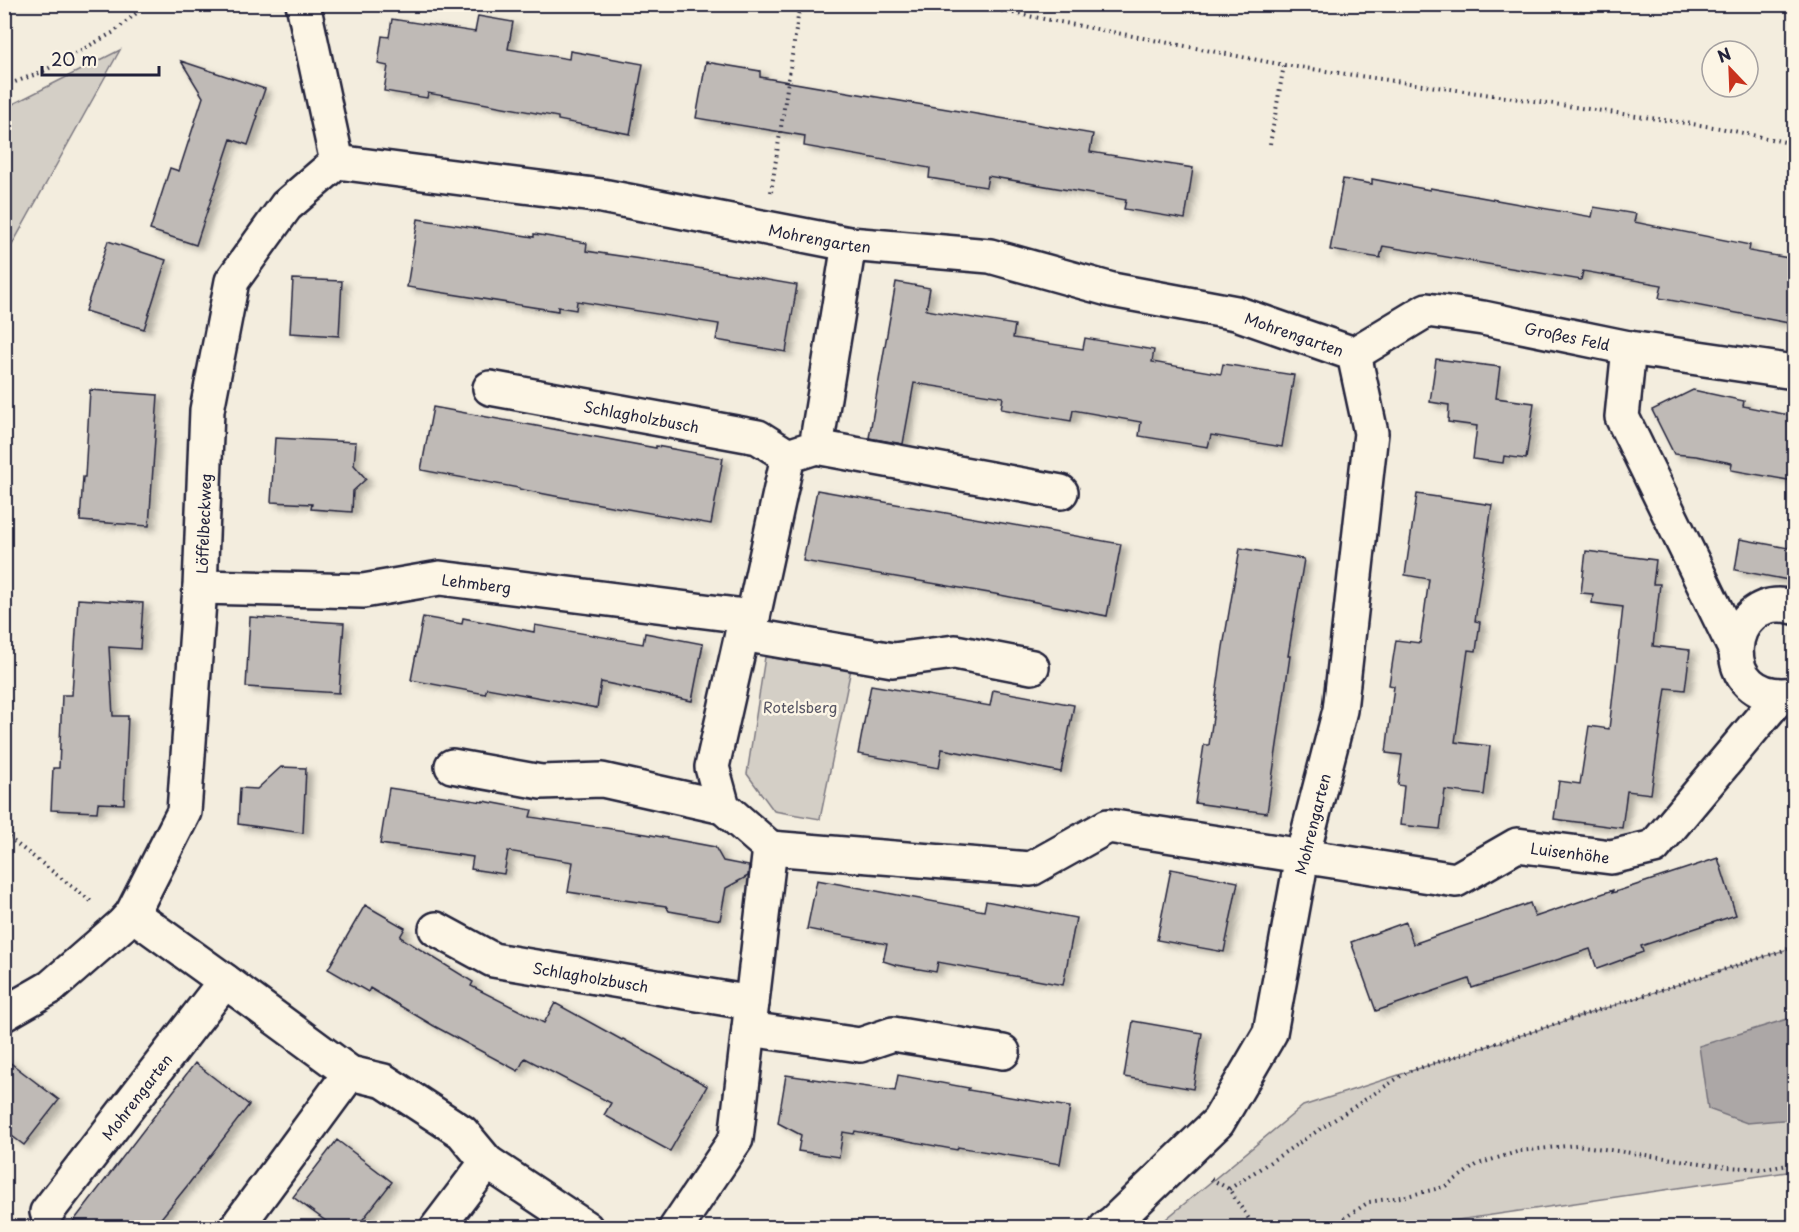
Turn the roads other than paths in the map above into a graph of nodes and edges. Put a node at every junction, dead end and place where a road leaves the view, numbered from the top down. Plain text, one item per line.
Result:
1 (303, 4) edge
2 (337, 162) junction
3 (849, 244) junction
4 (1629, 348) junction
5 (1354, 354) junction
6 (1794, 372) edge
7 (490, 388) dead end
8 (802, 452) junction
9 (1061, 492) dead end
10 (200, 587) junction
11 (1794, 607) edge
12 (747, 626) junction
13 (1735, 649) junction
14 (1032, 667) dead end
15 (1787, 695) edge
16 (452, 766) dead end
17 (723, 807) junction
18 (770, 848) junction
19 (1302, 857) junction
20 (127, 920) junction
21 (436, 929) dead end
22 (225, 981) junction
23 (4, 1014) edge
24 (750, 1016) junction
25 (1004, 1052) dead end
26 (351, 1074) junction
27 (487, 1162) junction
28 (47, 1212) dead end
29 (236, 1227) edge
30 (437, 1227) edge
31 (586, 1227) edge
32 (676, 1227) edge
33 (1106, 1227) edge

1 - 2 street
2 - 3 street, Mohrengarten
2 - 10 street, Löffelbeckweg
3 - 5 street, Mohrengarten
3 - 8 street
4 - 5 street, Großes Feld
4 - 6 street, Großes Feld
4 - 13 street, Luisenhöhe
5 - 19 street, Mohrengarten
7 - 8 street, Schlagholzbusch
8 - 9 street, Schlagholzbusch
8 - 12 street
10 - 12 street, Lehmberg
10 - 20 street, Löffelbeckweg
11 - 13 street
12 - 14 street
12 - 17 street
13 - 15 street, Luisenhöhe
15 - 19 street, Luisenhöhe
16 - 17 street
17 - 18 street
18 - 19 street
18 - 24 street
19 - 33 street, Mohrengarten
20 - 22 street
20 - 23 street, Löffelbeckweg
21 - 24 street, Schlagholzbusch
22 - 26 street
22 - 28 street, Mohrengarten
24 - 25 street, Schlagholzbusch
24 - 32 street
26 - 27 street
26 - 29 street
27 - 30 street
27 - 31 street

